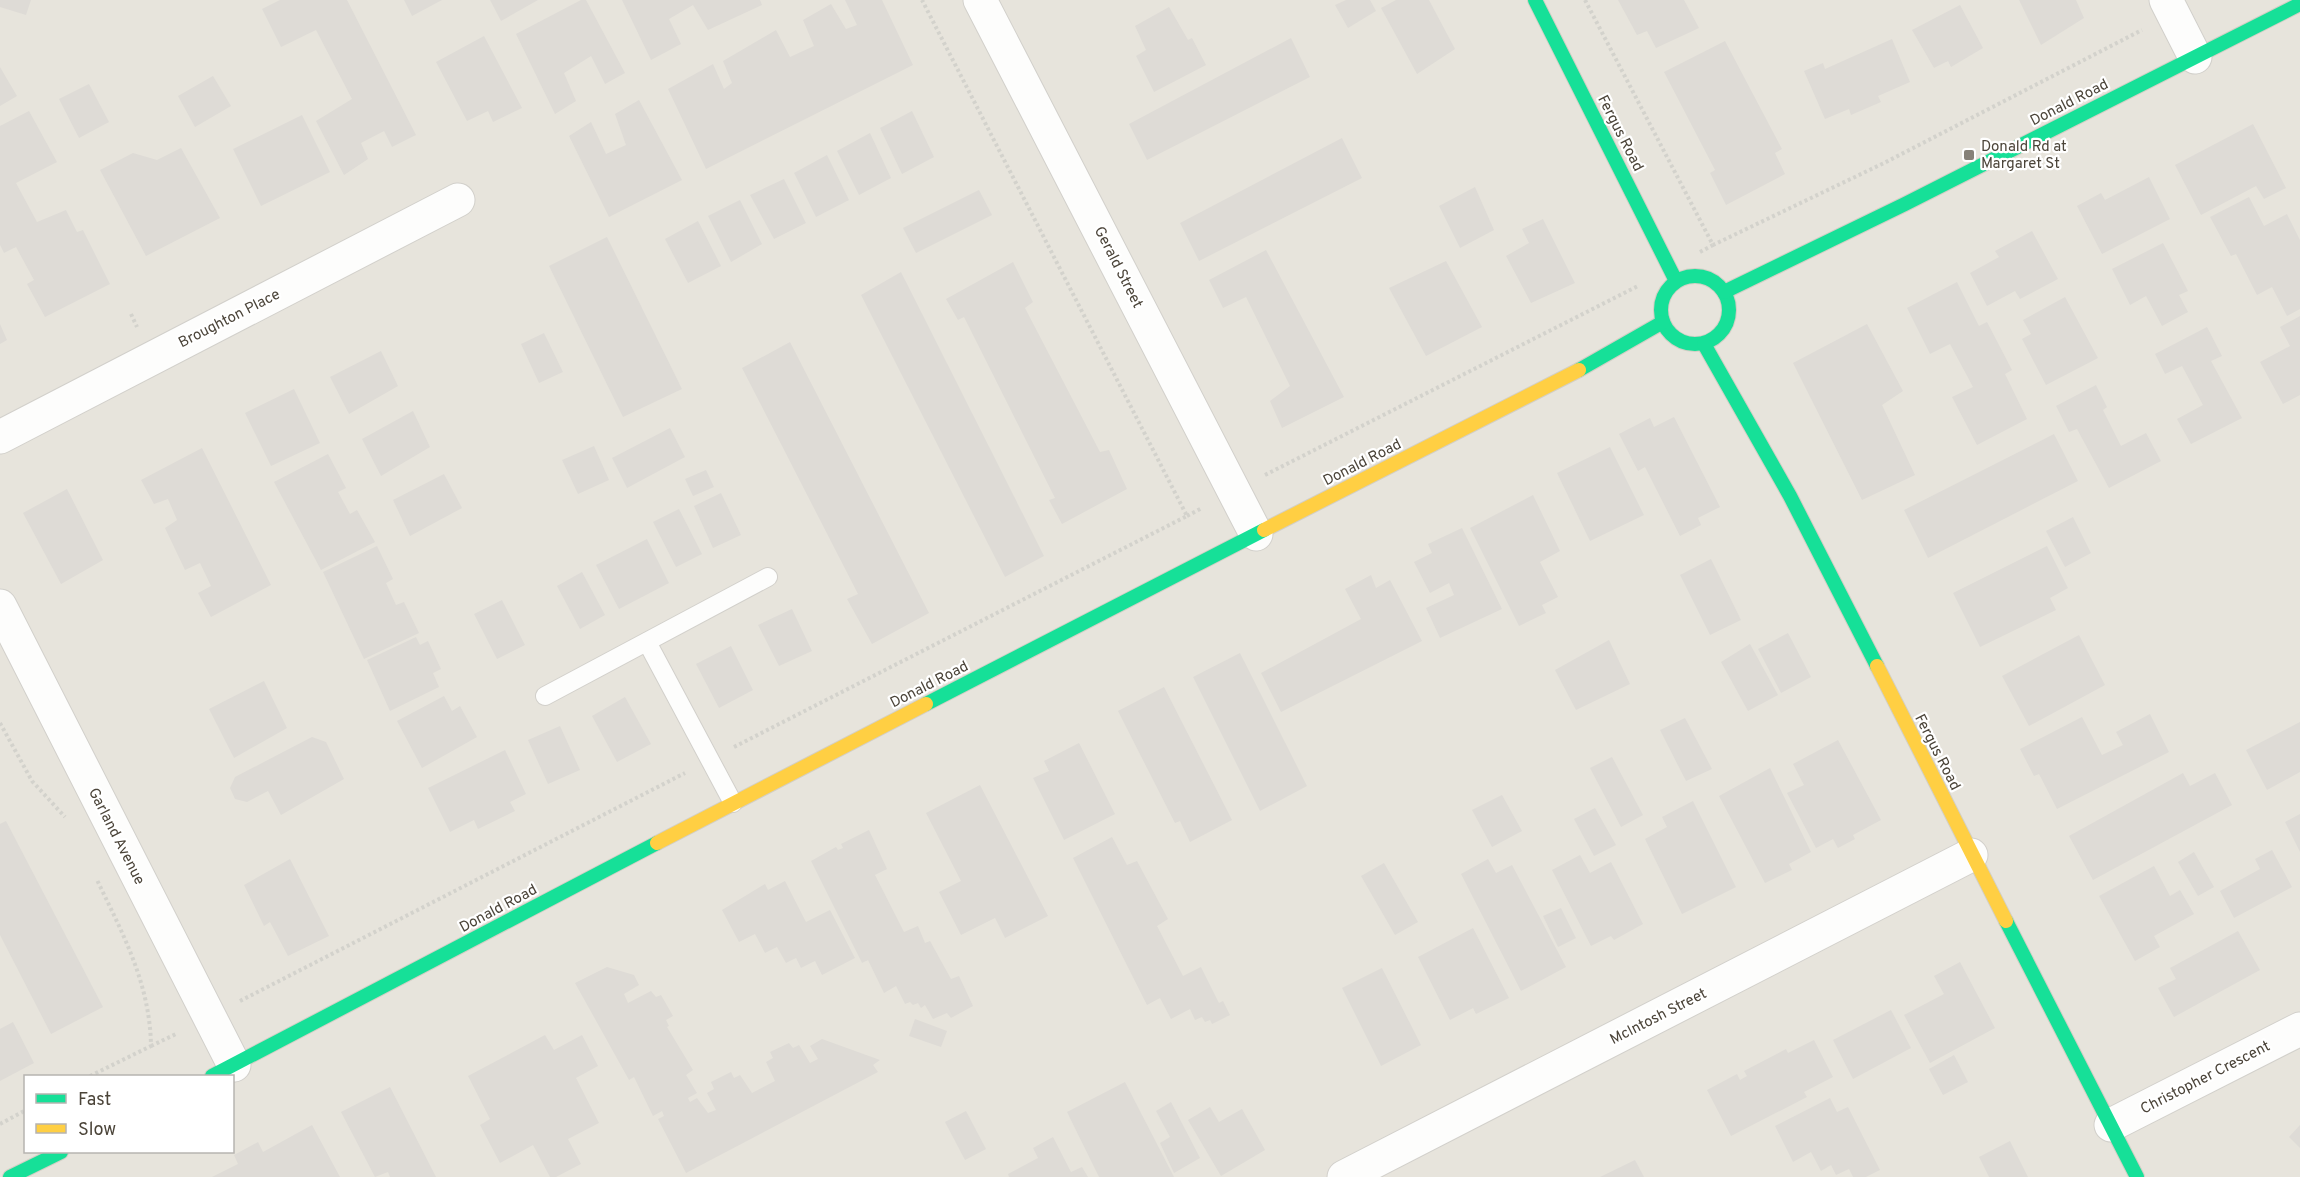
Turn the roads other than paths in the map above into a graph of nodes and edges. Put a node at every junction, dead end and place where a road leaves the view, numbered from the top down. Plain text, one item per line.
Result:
1 (980, 0) edge
2 (1536, 0) edge
3 (2300, 4) edge
4 (2170, 7) edge
5 (2195, 57) junction
6 (458, 200) dead end
7 (1676, 281) junction
8 (1724, 291) junction
9 (1663, 322) junction
10 (1704, 344) junction
11 (0, 437) edge
12 (1256, 534) junction
13 (768, 578) dead end
14 (0, 606) edge
15 (647, 642) junction
16 (545, 696) dead end
17 (733, 803) junction
18 (1971, 855) junction
19 (2300, 1029) edge
20 (223, 1071) edge
21 (2110, 1125) junction
22 (59, 1153) edge
23 (10, 1177) edge
24 (1344, 1177) edge
25 (2137, 1177) edge

1 - 12 street, Gerald Street
2 - 7 street, Fergus Road
3 - 5 street, Donald Road
4 - 5 street
5 - 8 street, Donald Road
6 - 11 street, Broughton Place
7 - 8 street
7 - 9 street
8 - 10 street
9 - 10 street
9 - 12 street, Donald Road
10 - 18 street, Fergus Road
12 - 17 street, Donald Road
13 - 15 lane
14 - 20 street, Garland Avenue
15 - 16 lane
15 - 17 lane
17 - 20 street, Donald Road
18 - 21 street, Fergus Road
18 - 24 street, McIntosh Street
19 - 21 street, Christopher Crescent
21 - 25 street, Fergus Road
22 - 23 street

